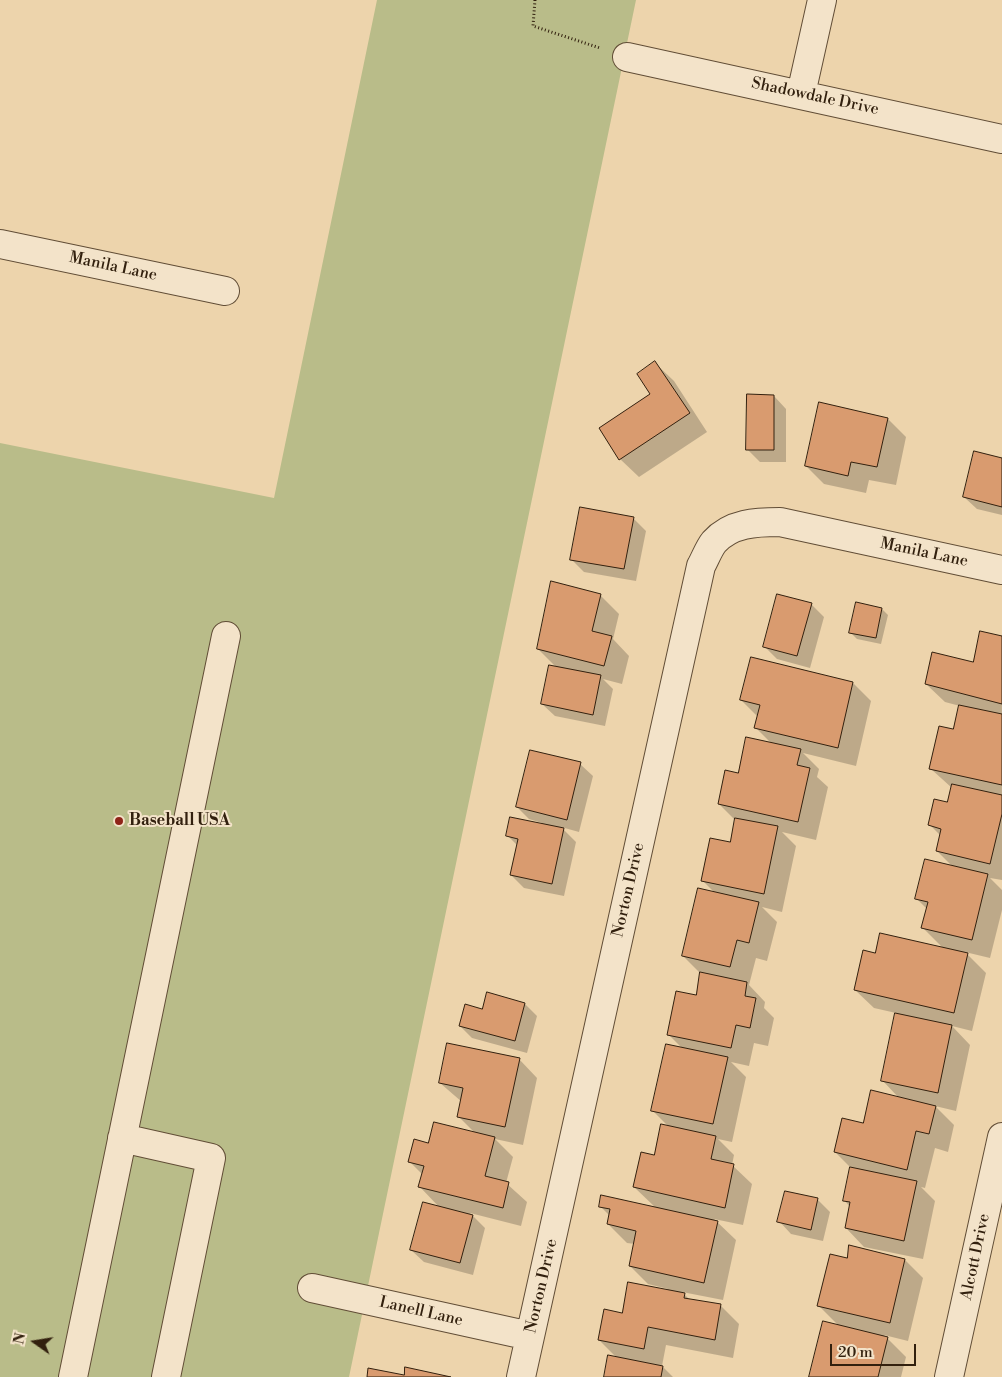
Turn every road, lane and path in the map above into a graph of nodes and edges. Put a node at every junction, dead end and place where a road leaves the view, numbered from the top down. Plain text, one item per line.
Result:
1 (536, 0) edge
2 (822, 0) edge
3 (627, 57) joint
4 (800, 94) junction
5 (1002, 139) edge
6 (0, 244) edge
7 (225, 291) dead end
8 (846, 536) joint
9 (1002, 570) edge
10 (226, 636) dead end
11 (1002, 1137) edge
12 (122, 1138) junction
13 (312, 1288) dead end
14 (530, 1336) junction
15 (73, 1377) edge
16 (166, 1377) edge
17 (521, 1377) edge
18 (949, 1377) edge

1 - 3 path
2 - 4 street
3 - 4 street, Shadowdale Drive
4 - 5 street, Shadowdale Drive
6 - 7 street, Manila Lane
8 - 9 street, Manila Lane
8 - 14 street, Norton Drive
10 - 12 street
11 - 18 street, Alcott Drive
12 - 15 street
12 - 16 street
13 - 14 street, Lanell Lane
14 - 17 street, Norton Drive

